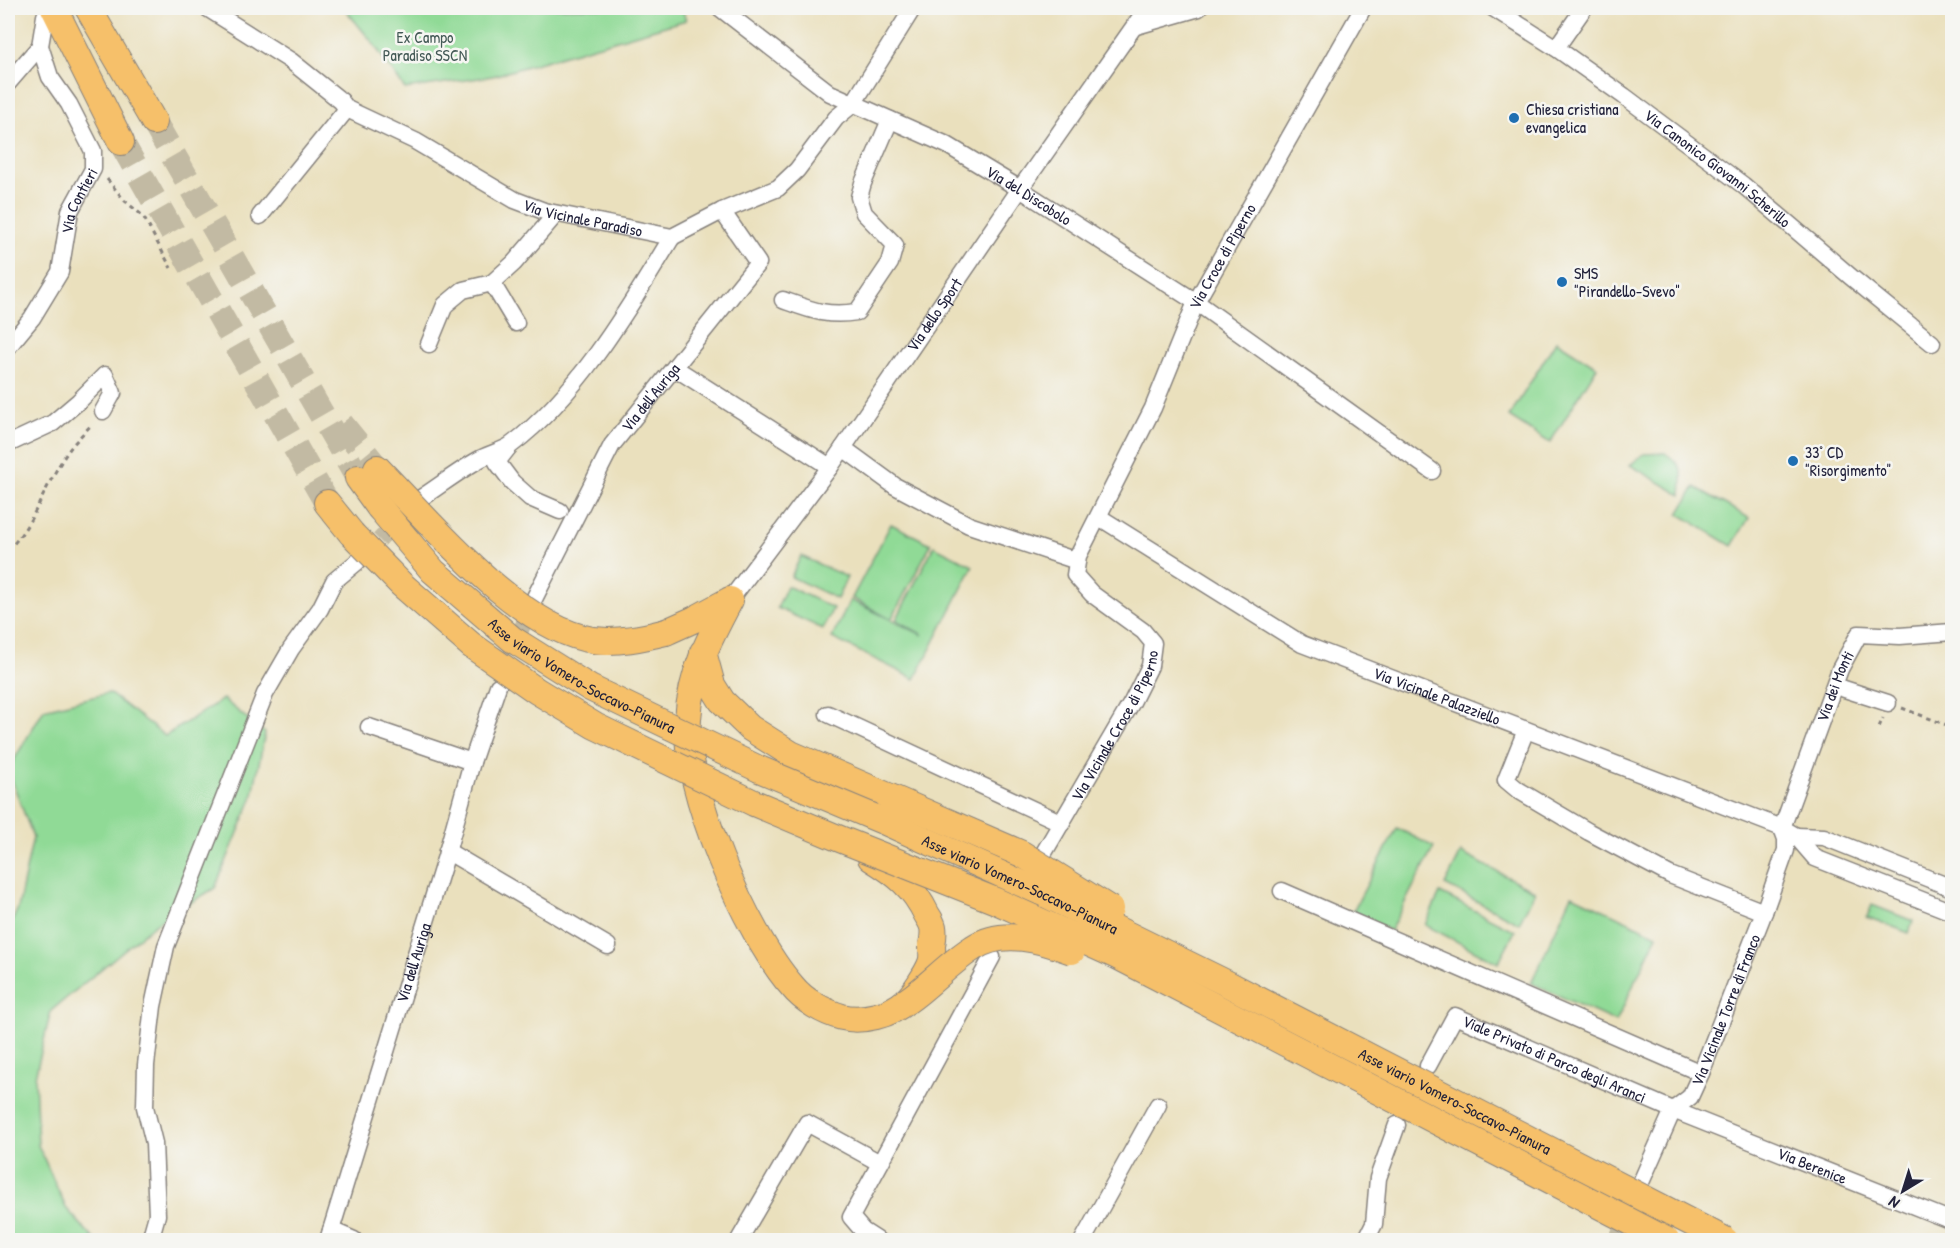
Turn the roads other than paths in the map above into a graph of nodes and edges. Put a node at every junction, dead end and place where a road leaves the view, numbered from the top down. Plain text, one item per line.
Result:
1 (89, 8) edge
2 (207, 8) edge
3 (720, 8) edge
4 (913, 8) edge
5 (1147, 8) edge
6 (1199, 8) edge
7 (1363, 8) edge
8 (1493, 8) edge
9 (1584, 8) edge
10 (50, 12) edge
11 (1136, 26) junction
12 (40, 46) junction
13 (1556, 48) junction
14 (8, 83) edge
15 (853, 104) junction
16 (347, 109) junction
17 (890, 120) junction
18 (154, 122) tunnel mouth
19 (121, 142) tunnel mouth
20 (1020, 189) junction
21 (722, 211) junction
22 (556, 214) junction
23 (260, 216) dead end
24 (672, 237) junction
25 (492, 283) junction
26 (783, 300) dead end
27 (1196, 302) junction
28 (516, 323) dead end
29 (1932, 343) dead end
30 (429, 344) dead end
31 (8, 347) edge
32 (675, 368) junction
33 (103, 411) road end
34 (8, 444) edge
35 (509, 447) junction
36 (843, 448) junction
37 (830, 467) junction
38 (1432, 471) dead end
39 (368, 473) tunnel mouth
40 (387, 498) junction
41 (421, 498) tunnel mouth
42 (327, 503) tunnel mouth
43 (560, 511) dead end
44 (1099, 517) junction
45 (1077, 561) junction
46 (357, 562) tunnel mouth
47 (729, 600) junction
48 (533, 601) tunnel mouth
49 (1953, 632) edge
50 (703, 652) junction
51 (498, 686) tunnel mouth
52 (1835, 686) junction
53 (1888, 703) road end
54 (828, 714) dead end
55 (369, 727) dead end
56 (1526, 730) junction
57 (472, 762) junction
58 (1062, 823) junction
59 (1789, 832) junction
60 (840, 839) junction
61 (447, 851) junction
62 (1042, 856) dead end
63 (1953, 888) edge
64 (1282, 891) dead end
65 (1764, 912) junction
66 (1953, 912) edge
67 (608, 946) dead end
68 (993, 957) dead end
69 (1224, 982) junction
70 (1192, 996) junction
71 (907, 1001) junction
72 (1428, 1066) dead end
73 (1701, 1073) junction
74 (1158, 1105) dead end
75 (1673, 1110) junction
76 (1397, 1125) dead end
77 (880, 1163) junction
78 (1641, 1180) dead end
79 (1953, 1221) edge
80 (330, 1235) edge
81 (150, 1240) edge
82 (354, 1240) edge
83 (739, 1240) edge
84 (877, 1240) edge
85 (1083, 1240) edge
86 (1366, 1240) edge
87 (1666, 1240) edge
88 (1725, 1240) edge

1 - 18 highway
2 - 16 street, Via Vicinale Paradiso
3 - 15 street, Via del Discobolo
4 - 15 street
5 - 11 street, Via dello Sport
6 - 11 street
7 - 27 street, Via Croce di Piperno
8 - 13 street, Via Canonico Giovanni Scherillo
9 - 13 street
10 - 12 street, Via Contieri
10 - 19 highway
11 - 20 street, Via dello Sport
12 - 14 street
12 - 31 street, Via Contieri
13 - 29 street, Via Canonico Giovanni Scherillo
15 - 17 street, Via del Discobolo
15 - 21 street
16 - 22 street, Via Vicinale Paradiso
16 - 23 street
17 - 20 street, Via del Discobolo
17 - 26 street
20 - 27 street, Via del Discobolo
20 - 36 street, Via dello Sport
21 - 24 street
21 - 32 street, Via dell'Auriga
22 - 24 street, Via Vicinale Paradiso
22 - 25 street
24 - 35 street
25 - 28 street
25 - 30 street
27 - 38 street, Via del Discobolo
27 - 44 street, Via Croce di Piperno
32 - 37 street
32 - 48 street, Via dell'Auriga
33 - 34 street
35 - 41 street
35 - 43 street
36 - 37 street, Via dello Sport
36 - 45 street
37 - 47 street, Via dello Sport
39 - 40 highway
40 - 47 highway, bridge
40 - 69 highway, Asse viario Vomero-Soccavo-Pianura, bridge
42 - 60 highway, Asse viario Vomero-Soccavo-Pianura, bridge
44 - 45 street
44 - 56 street, Via Vicinale Palazziello
45 - 58 street, Via Vicinale Croce di Piperno
46 - 81 street
47 - 50 highway
49 - 52 street, Via dei Monti
50 - 69 highway, bridge
50 - 71 highway
51 - 57 street, Via dell'Auriga
52 - 53 street
52 - 59 street, Via dei Monti
54 - 58 street
55 - 57 street
56 - 59 street, Via Vicinale Palazziello
56 - 65 street
57 - 61 street, Via dell'Auriga
58 - 62 street, Via Vicinale Croce di Piperno
59 - 63 street, Via Vicinale Palazziello
59 - 65 street, Via Vicinale Torre di Franco
59 - 66 street, Via Vicinale Palazziello
60 - 70 highway, Asse viario Vomero-Soccavo-Pianura, bridge
60 - 71 highway, bridge
61 - 67 street
61 - 80 street, Via dell'Auriga
64 - 73 street
65 - 73 street, Via Vicinale Torre di Franco
68 - 77 street
69 - 88 highway, Asse viario Vomero-Soccavo-Pianura, bridge
70 - 71 highway, bridge
70 - 87 highway, Asse viario Vomero-Soccavo-Pianura, bridge
72 - 75 street, Viale Privato di Parco degli Aranci
73 - 75 street, Via Vicinale Torre di Franco
74 - 85 street
75 - 78 street, Via Vicinale Torre di Franco
75 - 79 street, Via Berenice
76 - 86 street
77 - 83 street
77 - 84 street
80 - 82 street

